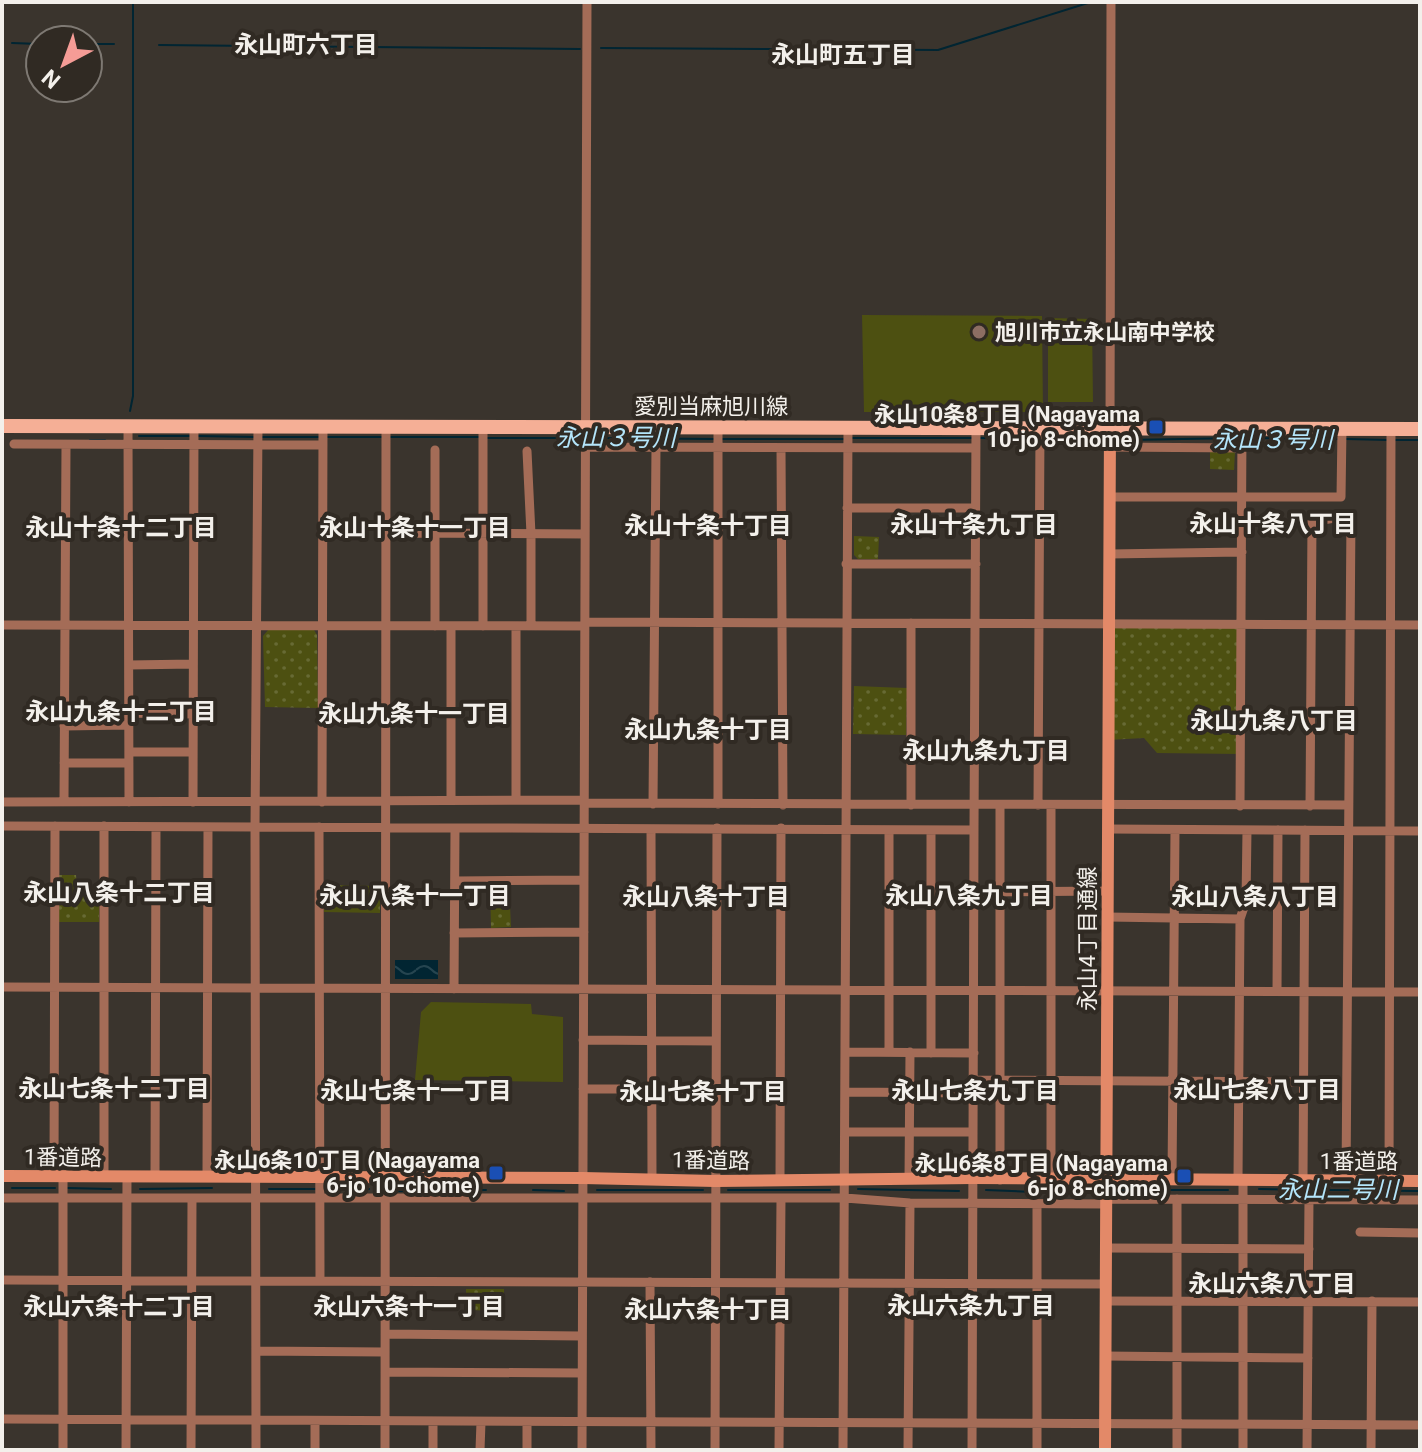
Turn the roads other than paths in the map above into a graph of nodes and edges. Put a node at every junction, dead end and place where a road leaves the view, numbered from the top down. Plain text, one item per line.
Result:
1 (587, 2) edge
2 (1111, 2) edge
3 (2, 426) edge
4 (128, 427) junction
5 (585, 427) junction
6 (1110, 428) junction
7 (1420, 429) edge
8 (386, 434) junction
9 (483, 435) junction
10 (1040, 435) junction
11 (194, 436) junction
12 (258, 436) junction
13 (323, 436) junction
14 (1342, 436) junction
15 (1391, 436) junction
16 (718, 438) junction
17 (848, 438) junction
18 (976, 438) junction
19 (1242, 439) junction
20 (14, 444) dead end
21 (128, 444) junction
22 (66, 446) junction
23 (586, 447) junction
24 (656, 447) junction
25 (1110, 447) junction
26 (781, 448) junction
27 (435, 450) dead end
28 (527, 451) dead end
29 (1242, 496) junction
30 (1109, 497) junction
31 (1341, 497) junction
32 (847, 508) junction
33 (975, 508) junction
34 (1344, 516) junction
35 (436, 532) junction
36 (387, 533) junction
37 (483, 533) junction
38 (531, 534) junction
39 (585, 534) junction
40 (1242, 552) junction
41 (1109, 554) junction
42 (846, 564) junction
43 (976, 564) junction
44 (654, 622) junction
45 (782, 622) junction
46 (847, 622) junction
47 (717, 623) junction
48 (911, 623) junction
49 (975, 623) junction
50 (1040, 623) junction
51 (1108, 623) junction
52 (1242, 623) junction
53 (65, 624) junction
54 (129, 624) junction
55 (585, 624) junction
56 (1311, 624) junction
57 (1350, 624) junction
58 (2, 625) edge
59 (193, 625) junction
60 (257, 625) junction
61 (322, 625) junction
62 (387, 625) junction
63 (1391, 625) junction
64 (1420, 625) edge
65 (435, 626) junction
66 (451, 626) junction
67 (483, 626) junction
68 (516, 626) junction
69 (531, 626) junction
70 (193, 664) junction
71 (129, 665) junction
72 (129, 713) junction
73 (193, 714) junction
74 (129, 725) junction
75 (64, 726) junction
76 (129, 752) junction
77 (193, 752) junction
78 (64, 763) junction
79 (129, 763) junction
80 (451, 799) junction
81 (516, 799) junction
82 (64, 801) junction
83 (387, 801) junction
84 (584, 801) junction
85 (2, 802) edge
86 (129, 802) junction
87 (193, 802) junction
88 (256, 802) junction
89 (322, 802) junction
90 (653, 804) junction
91 (718, 804) junction
92 (846, 804) junction
93 (975, 804) junction
94 (783, 805) junction
95 (911, 805) junction
96 (1000, 805) junction
97 (1038, 805) junction
98 (1051, 805) junction
99 (1108, 805) junction
100 (1348, 805) junction
101 (1240, 806) junction
102 (1310, 806) junction
103 (2, 826) edge
104 (55, 826) junction
105 (104, 826) junction
106 (156, 827) junction
107 (208, 827) junction
108 (255, 827) junction
109 (319, 827) junction
110 (386, 828) junction
111 (455, 828) junction
112 (584, 828) junction
113 (717, 828) junction
114 (781, 828) junction
115 (651, 829) junction
116 (846, 829) junction
117 (1108, 829) junction
118 (889, 830) junction
119 (931, 830) junction
120 (974, 830) junction
121 (1175, 830) junction
122 (1247, 830) junction
123 (1278, 830) junction
124 (1305, 830) junction
125 (1348, 831) junction
126 (1391, 831) junction
127 (1420, 831) edge
128 (584, 880) junction
129 (455, 881) junction
130 (1000, 891) junction
131 (1107, 891) junction
132 (974, 892) junction
133 (1051, 892) junction
134 (1107, 917) junction
135 (1174, 918) junction
136 (1240, 919) junction
137 (584, 932) junction
138 (454, 933) junction
139 (2, 987) edge
140 (54, 988) junction
141 (104, 988) junction
142 (156, 988) junction
143 (208, 988) junction
144 (318, 988) junction
145 (255, 989) junction
146 (385, 989) junction
147 (454, 989) junction
148 (584, 989) junction
149 (652, 990) junction
150 (781, 990) junction
151 (888, 990) junction
152 (999, 990) junction
153 (1052, 990) junction
154 (1174, 990) junction
155 (715, 991) junction
156 (845, 991) junction
157 (930, 991) junction
158 (974, 991) junction
159 (1108, 991) junction
160 (1240, 991) junction
161 (1277, 991) junction
162 (1305, 991) junction
163 (1346, 992) junction
164 (1389, 992) junction
165 (1420, 992) edge
166 (583, 1040) junction
167 (652, 1041) junction
168 (716, 1041) junction
169 (845, 1052) junction
170 (889, 1052) junction
171 (910, 1052) junction
172 (931, 1053) junction
173 (974, 1053) junction
174 (974, 1080) junction
175 (999, 1081) junction
176 (1052, 1081) junction
177 (1106, 1081) junction
178 (1174, 1082) junction
179 (1240, 1082) junction
180 (1304, 1082) junction
181 (583, 1089) junction
182 (652, 1089) junction
183 (716, 1089) junction
184 (846, 1092) junction
185 (909, 1092) junction
186 (974, 1093) junction
187 (845, 1132) junction
188 (909, 1132) junction
189 (973, 1132) junction
190 (2, 1176) edge
191 (59, 1176) junction
192 (104, 1177) junction
193 (127, 1177) junction
194 (155, 1177) junction
195 (207, 1177) junction
196 (223, 1177) junction
197 (254, 1177) junction
198 (385, 1178) junction
199 (583, 1178) junction
200 (973, 1178) junction
201 (652, 1179) junction
202 (845, 1179) junction
203 (909, 1179) junction
204 (1106, 1179) junction
205 (1172, 1179) junction
206 (1000, 1180) junction
207 (1240, 1180) junction
208 (1389, 1180) junction
209 (715, 1181) junction
210 (780, 1181) junction
211 (1051, 1181) junction
212 (1303, 1181) junction
213 (1346, 1181) junction
214 (1420, 1181) edge
215 (321, 1189) junction
216 (64, 1197) junction
217 (128, 1197) junction
218 (385, 1197) junction
219 (2, 1198) edge
220 (192, 1198) junction
221 (222, 1198) junction
222 (256, 1198) junction
223 (582, 1198) junction
224 (781, 1198) junction
225 (845, 1198) junction
226 (716, 1199) junction
227 (1177, 1199) junction
228 (1243, 1199) junction
229 (1309, 1199) junction
230 (1420, 1200) edge
231 (1106, 1202) junction
232 (910, 1203) junction
233 (974, 1203) junction
234 (1037, 1204) junction
235 (1360, 1232) dead end
236 (1420, 1233) edge
237 (1106, 1248) junction
238 (1177, 1248) junction
239 (1243, 1249) junction
240 (1309, 1249) junction
241 (2, 1280) edge
242 (63, 1280) junction
243 (128, 1280) junction
244 (191, 1281) junction
245 (255, 1281) junction
246 (320, 1281) junction
247 (384, 1281) junction
248 (582, 1282) junction
249 (650, 1282) junction
250 (780, 1282) junction
251 (844, 1282) junction
252 (716, 1283) junction
253 (909, 1283) junction
254 (973, 1283) junction
255 (1037, 1284) junction
256 (1105, 1284) junction
257 (1105, 1301) junction
258 (1372, 1301) junction
259 (1177, 1302) junction
260 (1243, 1302) junction
261 (1309, 1302) junction
262 (1420, 1302) edge
263 (385, 1334) junction
264 (582, 1336) junction
265 (256, 1351) junction
266 (384, 1352) junction
267 (1105, 1356) junction
268 (1177, 1357) junction
269 (1243, 1357) junction
270 (1308, 1358) junction
271 (385, 1372) junction
272 (582, 1373) junction
273 (2, 1419) edge
274 (64, 1419) junction
275 (192, 1419) junction
276 (127, 1420) junction
277 (256, 1420) junction
278 (315, 1422) junction
279 (385, 1422) junction
280 (433, 1422) junction
281 (481, 1422) junction
282 (527, 1423) junction
283 (582, 1423) junction
284 (651, 1423) junction
285 (715, 1423) junction
286 (779, 1423) junction
287 (843, 1423) junction
288 (909, 1423) junction
289 (973, 1424) junction
290 (1037, 1424) junction
291 (1105, 1424) junction
292 (1177, 1424) junction
293 (1243, 1424) junction
294 (1307, 1424) junction
295 (1371, 1424) junction
296 (1420, 1425) edge
297 (63, 1450) edge
298 (126, 1450) edge
299 (191, 1450) edge
300 (256, 1450) edge
301 (315, 1450) edge
302 (385, 1450) edge
303 (433, 1450) edge
304 (480, 1450) edge
305 (527, 1450) edge
306 (582, 1450) edge
307 (651, 1450) edge
308 (715, 1450) edge
309 (779, 1450) edge
310 (843, 1450) edge
311 (908, 1450) edge
312 (972, 1450) edge
313 (1037, 1450) edge
314 (1105, 1450) edge
315 (1177, 1450) edge
316 (1243, 1450) edge
317 (1307, 1450) edge
318 (1371, 1450) edge

1 - 5 street
2 - 6 street
3 - 4 main road, 愛別当麻旭川線
4 - 11 main road, 愛別当麻旭川線
4 - 21 street
5 - 9 main road, 愛別当麻旭川線
5 - 16 main road, 愛別当麻旭川線
5 - 23 street
6 - 10 main road, 愛別当麻旭川線
6 - 19 main road, 愛別当麻旭川線
6 - 25 street, 永山4丁目通線
7 - 15 main road, 愛別当麻旭川線
8 - 9 main road, 愛別当麻旭川線
8 - 13 main road, 愛別当麻旭川線
8 - 36 street
9 - 37 street
10 - 18 main road, 愛別当麻旭川線
10 - 50 street
11 - 12 main road, 愛別当麻旭川線
11 - 21 street
11 - 59 street
12 - 13 main road, 愛別当麻旭川線
12 - 60 street
13 - 61 street
14 - 15 main road, 愛別当麻旭川線
14 - 19 main road, 愛別当麻旭川線
14 - 31 street
15 - 63 street
16 - 17 main road, 愛別当麻旭川線
16 - 24 street
16 - 26 street
16 - 47 street
17 - 18 main road, 愛別当麻旭川線
17 - 26 street
17 - 32 street
18 - 33 street
19 - 25 street
19 - 29 street
20 - 22 street
21 - 22 street
21 - 54 street
22 - 53 street
23 - 24 street
23 - 39 street
24 - 44 street
25 - 30 street, 永山4丁目通線
26 - 45 street
27 - 35 street
28 - 38 street
29 - 30 street
29 - 31 street
29 - 40 street
30 - 41 street, 永山4丁目通線
31 - 34 street
32 - 33 street
32 - 42 street
33 - 43 street
34 - 56 street
34 - 57 street
35 - 36 street
35 - 37 street
35 - 65 street
36 - 62 street
37 - 38 street
37 - 67 street
38 - 39 street
38 - 69 street
39 - 55 street
40 - 41 street
40 - 52 street
41 - 51 street, 永山4丁目通線
42 - 43 street
42 - 46 street
43 - 49 street
44 - 47 street
44 - 55 street
44 - 90 street
45 - 46 street
45 - 47 street
45 - 94 street
46 - 48 street
46 - 92 street
47 - 91 street
48 - 49 street
48 - 95 street
49 - 50 street
49 - 93 street
50 - 51 street
50 - 97 street
51 - 52 street
51 - 99 street, 永山4丁目通線
52 - 56 street
52 - 101 street
53 - 54 street
53 - 58 street
53 - 75 street
54 - 59 street
54 - 71 street
55 - 69 street
55 - 84 street
56 - 57 street
56 - 102 street
57 - 63 street
57 - 100 street
59 - 60 street
59 - 70 street
60 - 61 street
60 - 88 street
61 - 62 street
61 - 89 street
62 - 65 street
62 - 83 street
63 - 64 street
63 - 126 street
65 - 66 street
66 - 67 street
66 - 80 street
67 - 68 street
68 - 69 street
68 - 81 street
70 - 71 street
70 - 73 street
71 - 72 street
72 - 73 street
72 - 74 street
73 - 77 street
74 - 75 street
74 - 76 street
75 - 78 street
76 - 77 street
76 - 79 street
77 - 87 street
78 - 79 street
78 - 82 street
79 - 86 street
80 - 81 street
80 - 83 street
81 - 84 street
82 - 85 street
82 - 86 street
83 - 89 street
83 - 110 street
84 - 90 street
84 - 112 street
86 - 87 street
87 - 88 street
88 - 89 street
88 - 108 street
90 - 91 street
91 - 94 street
92 - 94 street
92 - 95 street
92 - 116 street
93 - 95 street
93 - 96 street
93 - 120 street
96 - 97 street
96 - 130 street
97 - 98 street
98 - 99 street
98 - 133 street
99 - 101 street
99 - 117 street, 永山4丁目通線
100 - 102 street
100 - 125 street
101 - 102 street
103 - 104 street
104 - 105 street
104 - 140 street
105 - 106 street
105 - 141 street
106 - 107 street
106 - 142 street
107 - 108 street
107 - 143 street
108 - 109 street
108 - 145 street
109 - 110 street
109 - 144 street
110 - 111 street
110 - 146 street
111 - 112 street
111 - 129 street
112 - 115 street
112 - 128 street
113 - 114 street
113 - 115 street
113 - 155 street
114 - 116 street
114 - 150 street
115 - 149 street
116 - 118 street
116 - 156 street
117 - 121 street
117 - 131 street, 永山4丁目通線
118 - 119 street
118 - 151 street
119 - 120 street
119 - 157 street
120 - 132 street
121 - 122 street
121 - 135 street
122 - 123 street
122 - 136 street
123 - 124 street
123 - 161 street
124 - 125 street
124 - 162 street
125 - 126 street
125 - 163 street
126 - 127 street
126 - 164 street
128 - 129 street
128 - 137 street
129 - 138 street
130 - 132 street
130 - 133 street
130 - 152 street
131 - 133 street
131 - 134 street, 永山4丁目通線
132 - 158 street
133 - 153 street
134 - 135 street
134 - 159 street, 永山4丁目通線
135 - 136 street
135 - 154 street
136 - 160 street
137 - 138 street
137 - 148 street
138 - 147 street
139 - 140 street
140 - 141 street
140 - 191 street
141 - 142 street
141 - 192 street
142 - 143 street
142 - 194 street
143 - 145 street
143 - 195 street
144 - 145 street
144 - 146 street
144 - 215 street
145 - 197 street
146 - 147 street
146 - 198 street
147 - 148 street
148 - 149 street
148 - 166 street
149 - 155 street
149 - 167 street
150 - 155 street
150 - 156 street
150 - 210 street
151 - 156 street
151 - 157 street
151 - 170 street
152 - 153 street
152 - 158 street
152 - 175 street
153 - 159 street
153 - 176 street
154 - 159 street
154 - 160 street
154 - 178 street
155 - 168 street
156 - 169 street
157 - 158 street
157 - 172 street
158 - 173 street
159 - 177 street, 永山4丁目通線
160 - 161 street
160 - 179 street
161 - 162 street
162 - 163 street
162 - 180 street
163 - 164 street
163 - 213 street
164 - 165 street
164 - 208 street
166 - 167 street
166 - 181 street
167 - 168 street
167 - 182 street
168 - 183 street
169 - 170 street
169 - 184 street
170 - 171 street
171 - 172 street
171 - 185 street
172 - 173 street
173 - 174 street
174 - 175 street
174 - 186 street
175 - 176 street
175 - 206 street
176 - 177 street
176 - 211 street
177 - 178 street
177 - 204 street, 永山4丁目通線
178 - 179 street
178 - 205 street
179 - 180 street
179 - 207 street
180 - 212 street
181 - 182 street
181 - 199 street
182 - 183 street
182 - 201 street
183 - 209 street
184 - 185 street
184 - 187 street
185 - 186 street
185 - 188 street
186 - 189 street
187 - 188 street
187 - 202 street
188 - 189 street
188 - 203 street
189 - 200 street
190 - 191 street, 1番道路
191 - 192 street, 1番道路
191 - 216 street
192 - 193 street, 1番道路
193 - 194 street, 1番道路
193 - 217 street
194 - 195 street, 1番道路
195 - 196 street, 1番道路
196 - 197 street, 1番道路
196 - 221 street
197 - 215 street, 1番道路
197 - 222 street
198 - 199 street, 1番道路
198 - 215 street, 1番道路
198 - 218 street
199 - 201 street, 1番道路
199 - 223 street
200 - 203 street, 1番道路
200 - 206 street, 1番道路
200 - 233 street
201 - 209 street, 1番道路
202 - 203 street, 1番道路
202 - 210 street, 1番道路
202 - 225 street
204 - 205 street, 1番道路
204 - 211 street, 1番道路
204 - 231 street, 永山4丁目通線
205 - 207 street, 1番道路
206 - 211 street, 1番道路
207 - 212 street, 1番道路
207 - 228 street
208 - 213 street, 1番道路
208 - 214 street, 1番道路
209 - 210 street, 1番道路
209 - 226 street
212 - 213 street, 1番道路
215 - 218 street
215 - 222 street
215 - 246 street
216 - 217 street
216 - 219 street
216 - 242 street
217 - 220 street
217 - 243 street
218 - 223 street
218 - 247 street
220 - 221 street
220 - 244 street
221 - 222 street
222 - 245 street
223 - 226 street
223 - 248 street
224 - 225 street
224 - 226 street
224 - 250 street
225 - 232 street
225 - 251 street
226 - 252 street
227 - 228 street
227 - 231 street
227 - 238 street
228 - 229 street
228 - 239 street
229 - 230 street
229 - 240 street
231 - 234 street
231 - 237 street, 永山4丁目通線
232 - 233 street
232 - 253 street
233 - 234 street
233 - 254 street
234 - 255 street
235 - 236 street
237 - 238 street
237 - 256 street, 永山4丁目通線
238 - 239 street
238 - 259 street
239 - 240 street
239 - 260 street
240 - 261 street
241 - 242 street
242 - 243 street
242 - 274 street
243 - 244 street
243 - 276 street
244 - 245 street
244 - 275 street
245 - 246 street
245 - 265 street
246 - 247 street
247 - 248 street
247 - 263 street
248 - 249 street
248 - 264 street
249 - 252 street
249 - 284 street
250 - 251 street
250 - 252 street
250 - 286 street
251 - 253 street
251 - 287 street
252 - 285 street
253 - 254 street
253 - 288 street
254 - 255 street
254 - 289 street
255 - 256 street
255 - 290 street
256 - 257 street, 永山4丁目通線
257 - 259 street
257 - 267 street, 永山4丁目通線
258 - 261 street
258 - 262 street
258 - 295 street
259 - 260 street
259 - 268 street
260 - 261 street
260 - 269 street
261 - 270 street
263 - 264 street
263 - 266 street
264 - 272 street
265 - 266 street
265 - 277 street
266 - 271 street
267 - 268 street
267 - 291 street, 永山4丁目通線
268 - 269 street
268 - 292 street
269 - 270 street
269 - 293 street
270 - 294 street
271 - 272 street
271 - 279 street
272 - 283 street
273 - 274 street
274 - 276 street
274 - 297 street
275 - 276 street
275 - 277 street
275 - 299 street
276 - 298 street
277 - 278 street
277 - 300 street
278 - 279 street
278 - 301 street
279 - 280 street
279 - 302 street
280 - 281 street
280 - 303 street
281 - 282 street
281 - 304 street
282 - 283 street
282 - 305 street
283 - 284 street
283 - 306 street
284 - 285 street
284 - 307 street
285 - 286 street
285 - 308 street
286 - 287 street
286 - 309 street
287 - 288 street
287 - 310 street
288 - 289 street
288 - 311 street
289 - 290 street
289 - 312 street
290 - 291 street
290 - 313 street
291 - 292 street
291 - 314 street, 永山4丁目通線
292 - 293 street
292 - 315 street
293 - 294 street
293 - 316 street
294 - 295 street
294 - 317 street
295 - 296 street
295 - 318 street

